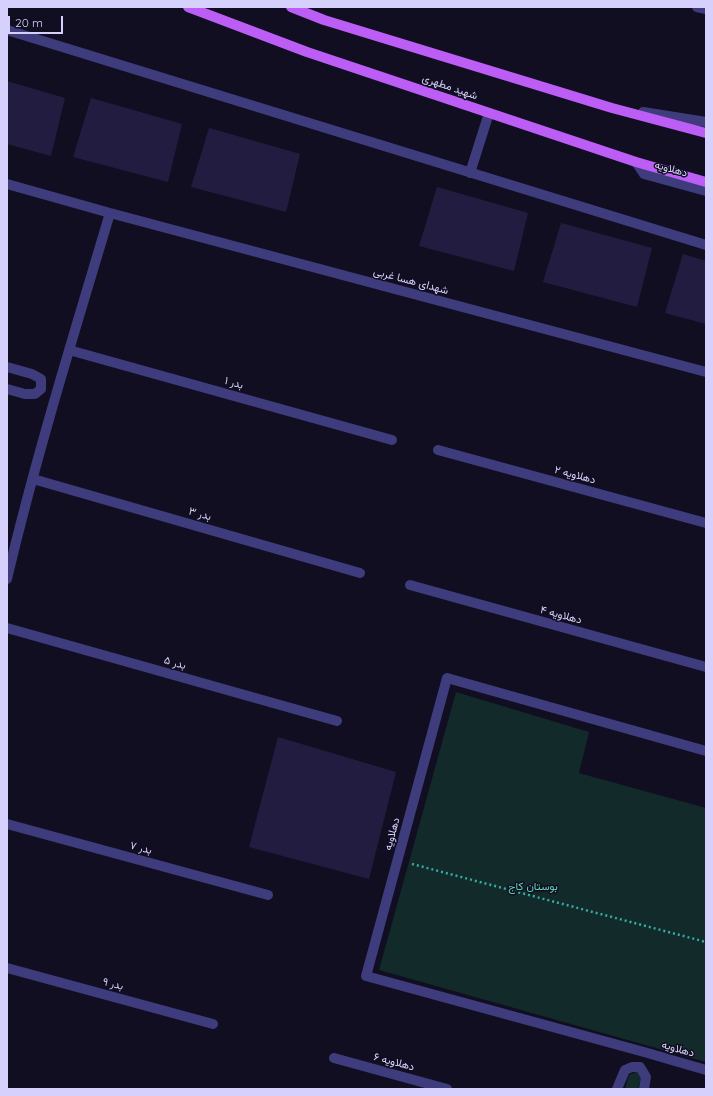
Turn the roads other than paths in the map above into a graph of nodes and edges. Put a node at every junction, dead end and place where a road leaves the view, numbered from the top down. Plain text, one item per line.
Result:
1 (188, 7) edge
2 (291, 7) edge
3 (697, 7) edge
4 (706, 10) edge
5 (7, 30) edge
6 (612, 108) junction
7 (489, 113) junction
8 (706, 122) edge
9 (706, 133) edge
10 (636, 162) junction
11 (470, 173) junction
12 (706, 182) edge
13 (7, 184) edge
14 (706, 191) edge
15 (110, 213) junction
16 (706, 245) edge
17 (69, 350) junction
18 (7, 367) edge
19 (706, 372) edge
20 (7, 389) edge
21 (41, 389) junction
22 (56, 394) junction
23 (392, 440) dead end
24 (438, 450) dead end
25 (33, 479) junction
26 (706, 523) edge
27 (7, 533) edge
28 (17, 536) junction
29 (360, 572) dead end
30 (7, 579) edge
31 (410, 585) dead end
32 (7, 628) edge
33 (706, 667) edge
34 (337, 721) dead end
35 (706, 751) edge
36 (7, 824) edge
37 (268, 895) dead end
38 (7, 968) edge
39 (213, 1024) dead end
40 (644, 1052) junction
41 (334, 1058) dead end
42 (640, 1067) junction
43 (706, 1070) edge
44 (447, 1089) edge
45 (617, 1089) edge
46 (644, 1089) edge

1 - 7 main road, شهید مطهری
2 - 6 main road
3 - 4 street
5 - 11 street
6 - 8 street
6 - 9 main road
7 - 10 main road, شهید مطهری
7 - 11 street
10 - 12 main road, شهید مطهری
10 - 14 street, دهلاویه
11 - 16 street
13 - 15 street, شهدای هسا غربی
15 - 17 street
15 - 19 street, شهدای هسا غربی
17 - 22 street
17 - 23 street, بدر ۱
18 - 21 street
20 - 21 street
21 - 22 street
22 - 25 street
24 - 26 street, دهلاویه ۲
25 - 28 street
25 - 29 street, بدر ۳
27 - 28 street
28 - 30 street
31 - 33 street, دهلاویه ۴
32 - 34 street, بدر ۵
35 - 40 street, دهلاویه
36 - 37 street, بدر ۷
38 - 39 street, بدر ۹
40 - 42 street, دهلاویه
40 - 43 street, دهلاویه
41 - 44 street, دهلاویه ۶
42 - 45 street
42 - 46 street, دهلاویه

